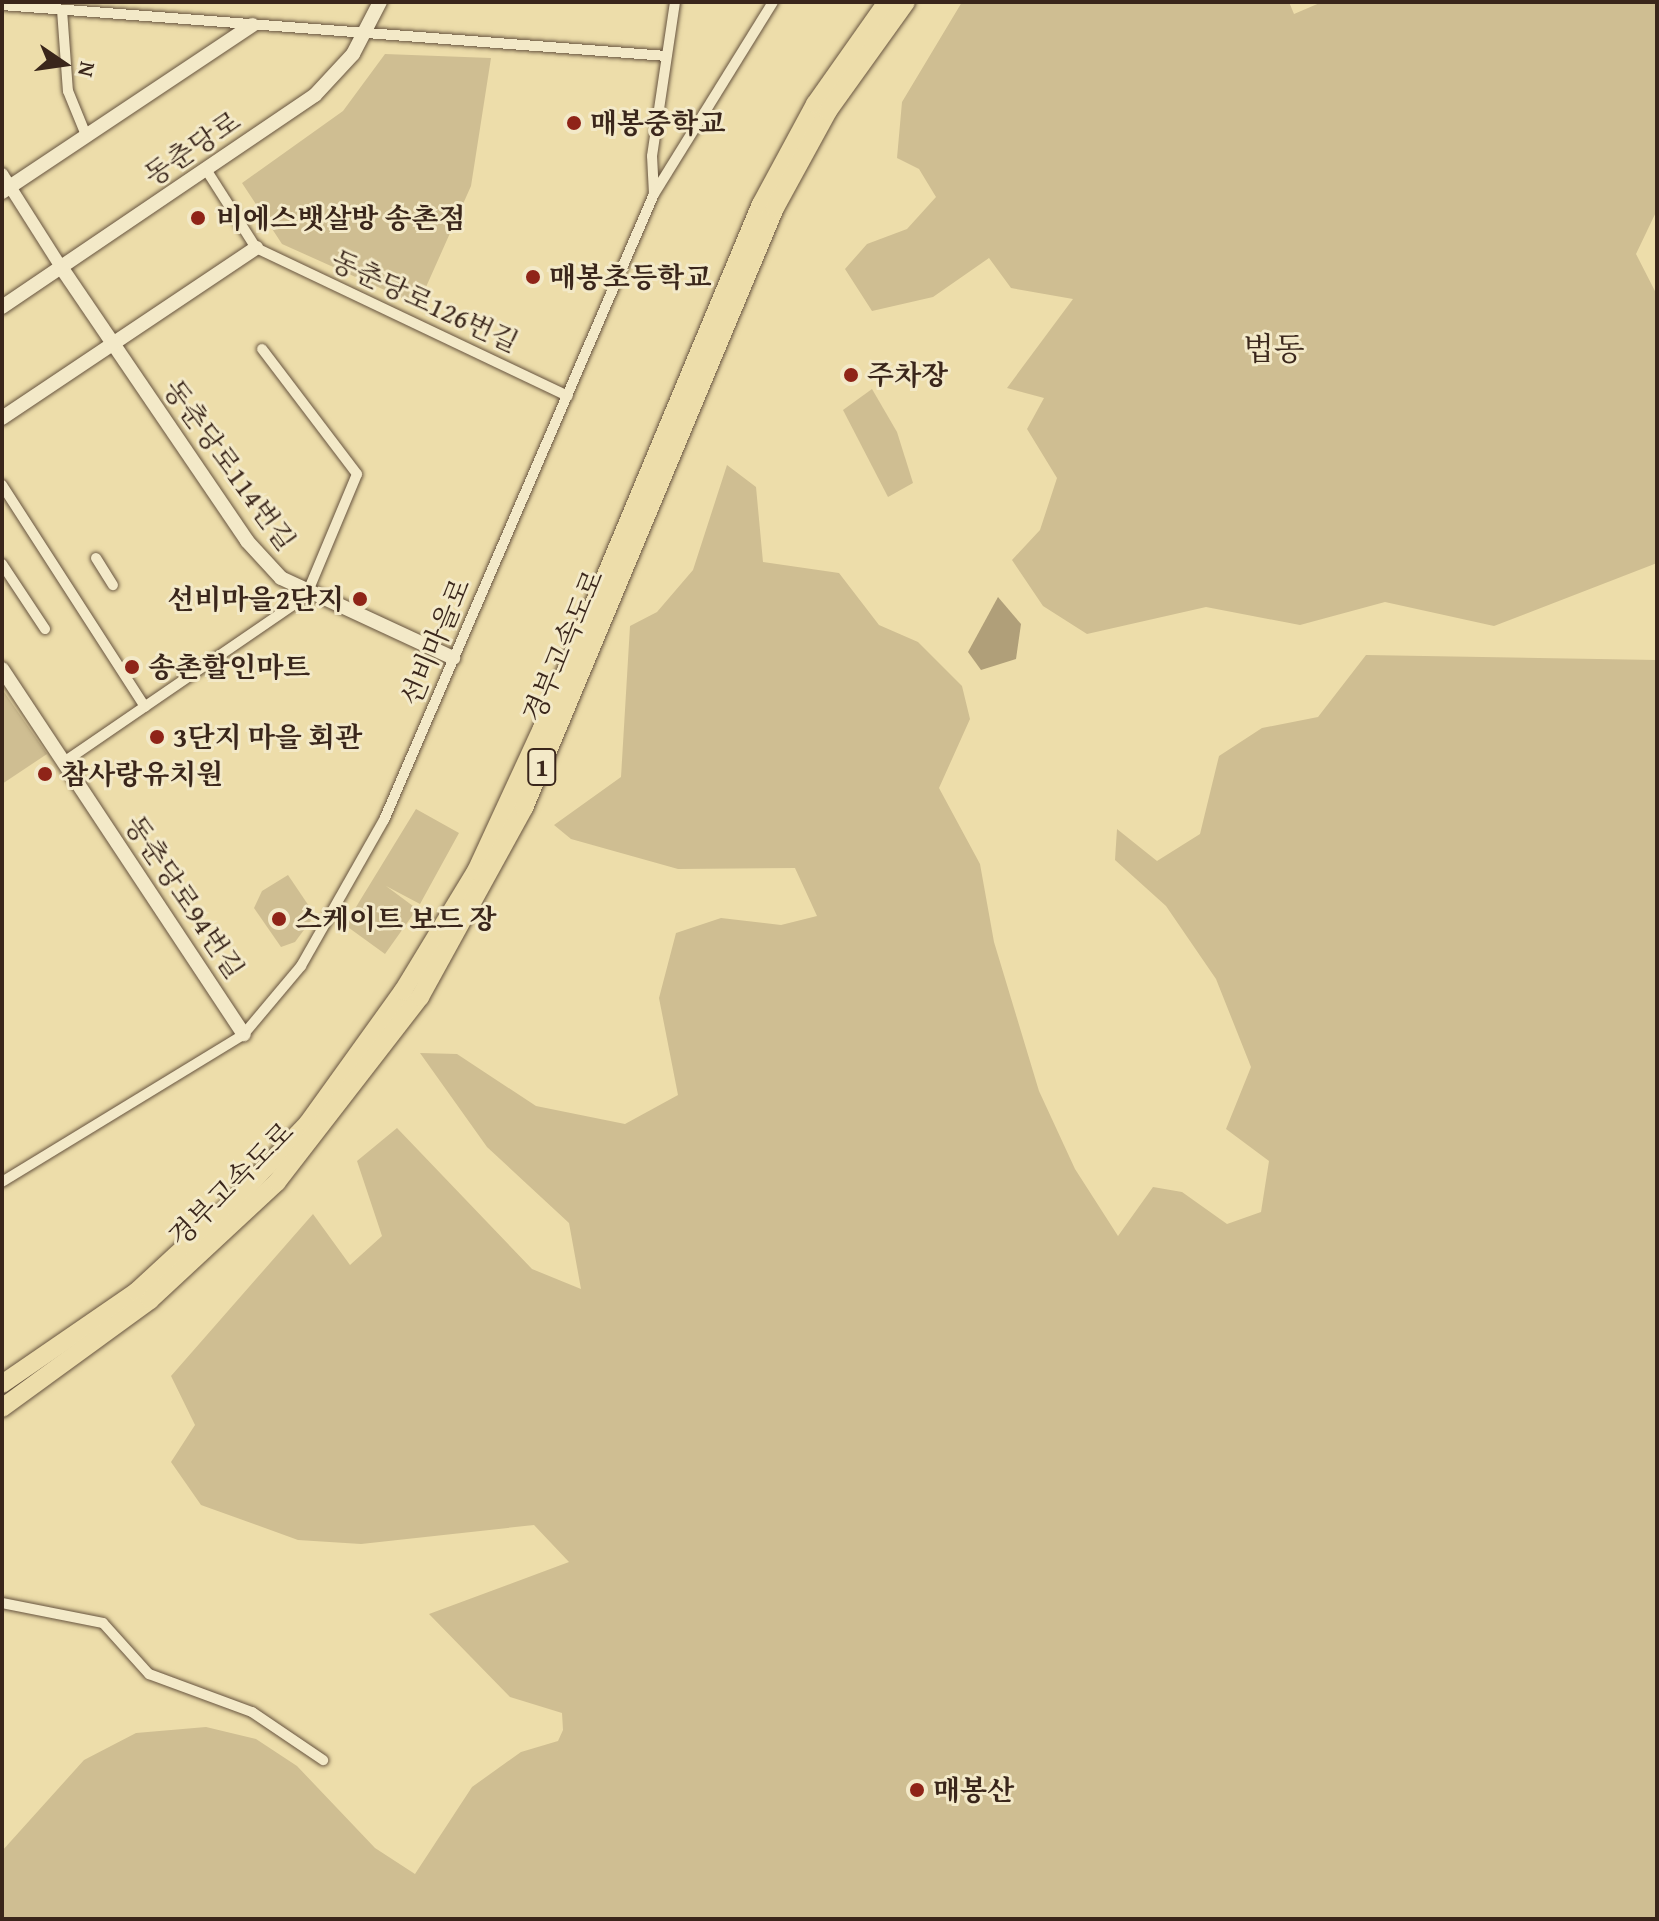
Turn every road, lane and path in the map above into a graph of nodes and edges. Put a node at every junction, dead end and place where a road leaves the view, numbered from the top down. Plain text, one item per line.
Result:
1 (380, 2) edge
2 (675, 2) edge
3 (773, 2) edge
4 (887, 2) edge
5 (906, 2) edge
6 (2, 5) edge
7 (62, 10) junction
8 (252, 25) junction
9 (368, 31) junction
10 (666, 56) junction
11 (86, 135) junction
12 (207, 171) junction
13 (4, 184) edge
14 (654, 194) junction
15 (256, 248) junction
16 (61, 267) junction
17 (2, 307) edge
18 (112, 344) junction
19 (262, 349) dead end
20 (568, 396) junction
21 (2, 418) edge
22 (2, 485) edge
23 (96, 558) dead end
24 (2, 564) edge
25 (113, 585) dead end
26 (306, 596) junction
27 (45, 629) dead end
28 (453, 658) junction
29 (2, 669) edge
30 (145, 707) junction
31 (64, 762) junction
32 (244, 1034) junction
33 (2, 1182) edge
34 (2, 1384) edge
35 (2, 1408) edge
36 (2, 1603) edge
37 (323, 1760) dead end

1 - 9 main road, 동춘당로
2 - 10 street
3 - 14 street, 선비마을로
4 - 34 highway, 경부고속도로 / 1
5 - 35 highway, 경부고속도로 / 1
6 - 7 street
7 - 8 street
7 - 11 street
8 - 9 street
8 - 11 main road
9 - 10 street
9 - 12 main road, 동춘당로
10 - 14 street
11 - 13 main road
12 - 15 street
12 - 16 main road, 동춘당로
13 - 16 street
14 - 20 street, 선비마을로
15 - 18 main road
15 - 20 street, 동춘당로126번길
16 - 17 main road, 동춘당로
16 - 18 main road, 동춘당로114번길
18 - 21 main road
18 - 26 main road, 동춘당로114번길
19 - 26 street
20 - 28 street, 선비마을로
22 - 30 street
23 - 25 street
24 - 27 street
26 - 28 main road, 동춘당로114번길
26 - 30 street
28 - 32 street, 선비마을로
29 - 31 main road, 동춘당로94번길
30 - 31 street
31 - 32 main road, 동춘당로94번길
32 - 33 street, 선비마을로
36 - 37 street

